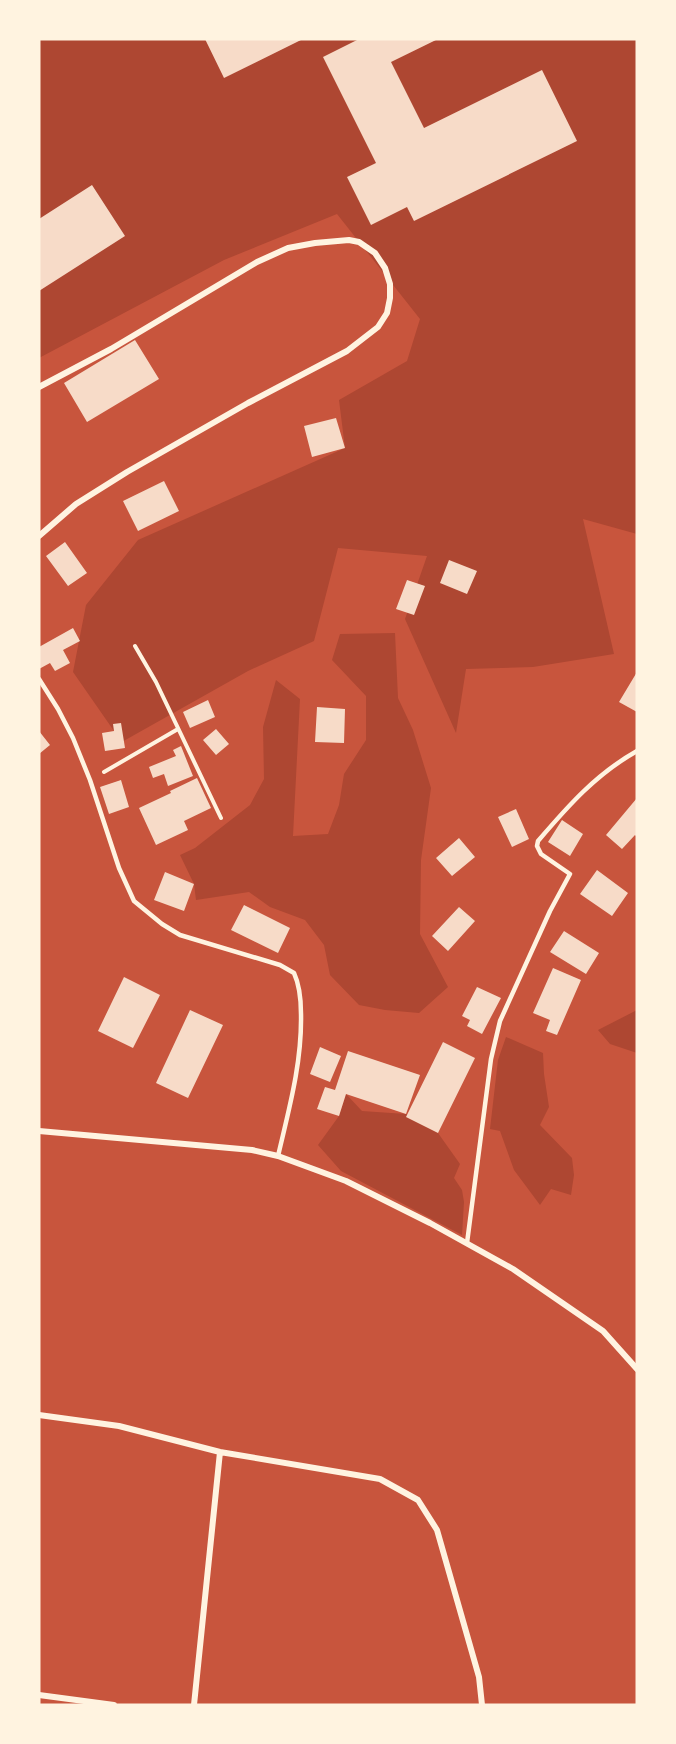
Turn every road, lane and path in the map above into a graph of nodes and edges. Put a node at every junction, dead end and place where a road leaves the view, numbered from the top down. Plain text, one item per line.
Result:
1 (39, 387) edge
2 (39, 536) edge
3 (135, 646) dead end
4 (39, 679) edge
5 (178, 729) junction
6 (637, 751) edge
7 (90, 780) junction
8 (221, 818) dead end
9 (39, 1131) edge
10 (278, 1156) junction
11 (467, 1244) junction
12 (637, 1369) edge
13 (39, 1415) edge
14 (220, 1452) junction
15 (39, 1695) edge
16 (114, 1705) edge
17 (194, 1705) edge
18 (482, 1705) edge

1 - 2 street
3 - 5 path
4 - 7 lane
5 - 7 path
5 - 8 path
6 - 11 lane
7 - 10 lane
9 - 10 street
10 - 11 street
11 - 12 street
13 - 14 street
14 - 17 street
14 - 18 street
15 - 16 street

